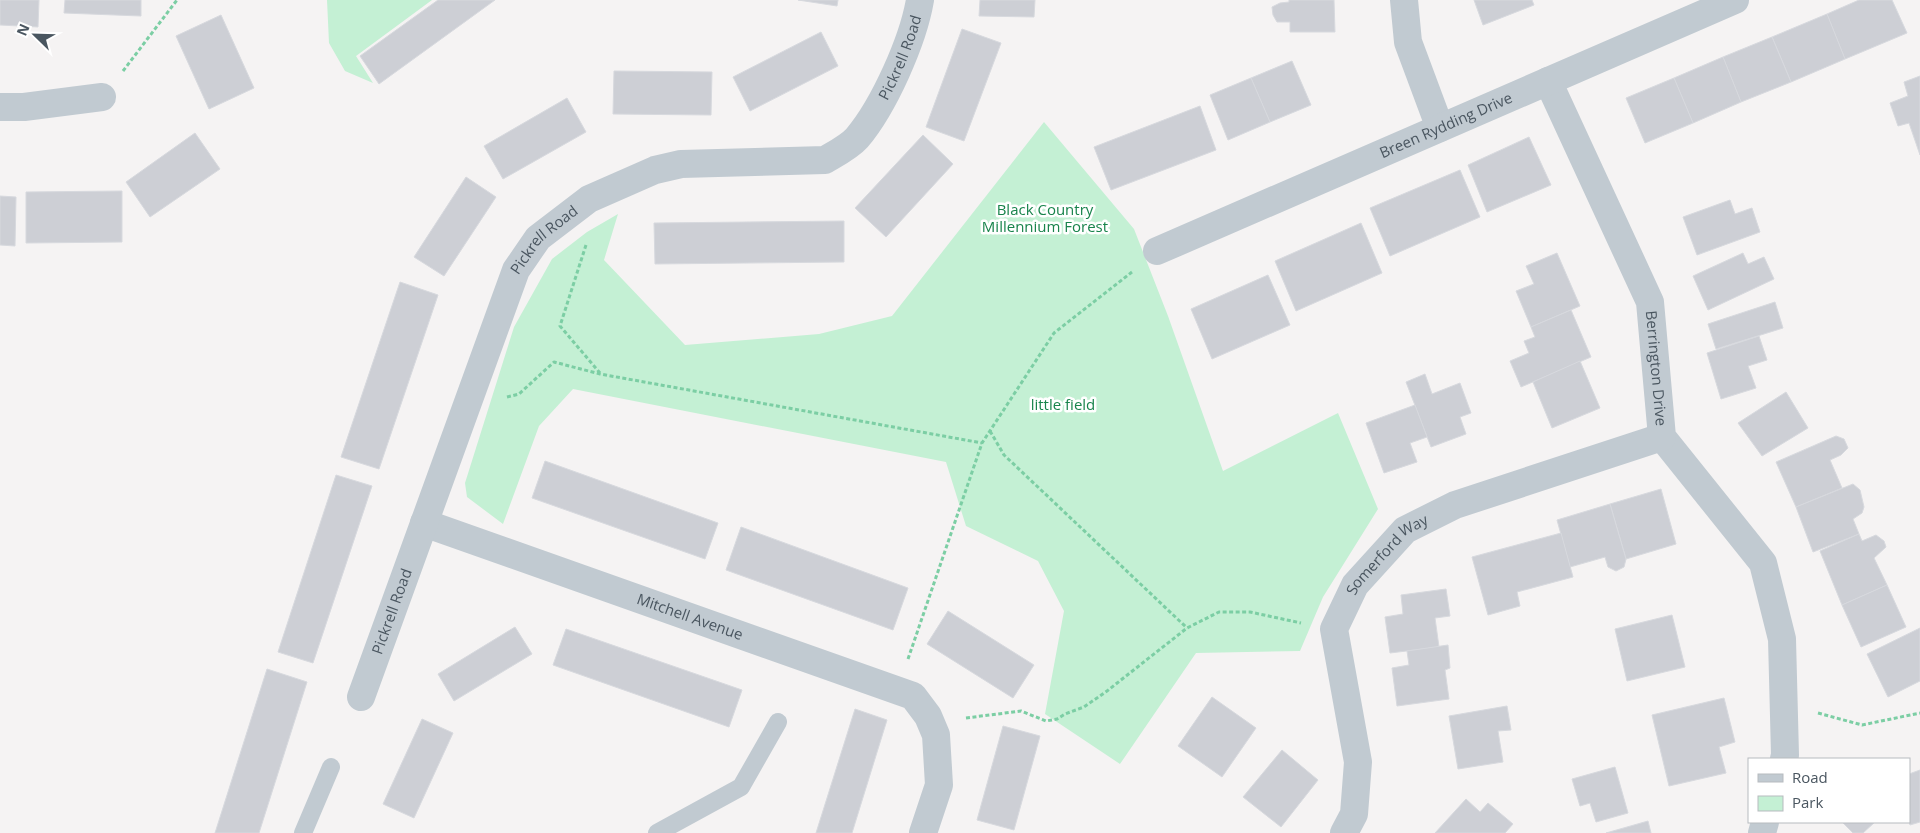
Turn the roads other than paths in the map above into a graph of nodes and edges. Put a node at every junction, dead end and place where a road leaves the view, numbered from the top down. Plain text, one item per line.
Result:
1 (920, 0) edge
2 (1404, 0) edge
3 (1735, 0) edge
4 (1548, 81) junction
5 (102, 97) road end
6 (0, 107) edge
7 (1440, 128) junction
8 (1157, 251) road end
9 (1662, 437) junction
10 (424, 522) junction
11 (361, 697) dead end
12 (778, 722) dead end
13 (1784, 758) edge
14 (331, 767) dead end
15 (303, 833) edge
16 (657, 833) edge
17 (923, 833) edge
18 (1344, 833) edge

1 - 10 street, Pickrell Road
2 - 7 street
3 - 4 street, Breen Rydding Drive
4 - 7 street, Breen Rydding Drive
4 - 9 street, Berrington Drive
5 - 6 street
7 - 8 street, Breen Rydding Drive
9 - 13 street, Berrington Drive
9 - 18 street, Somerford Way
10 - 11 street, Pickrell Road
10 - 17 street, Mitchell Avenue
12 - 16 lane
14 - 15 lane

